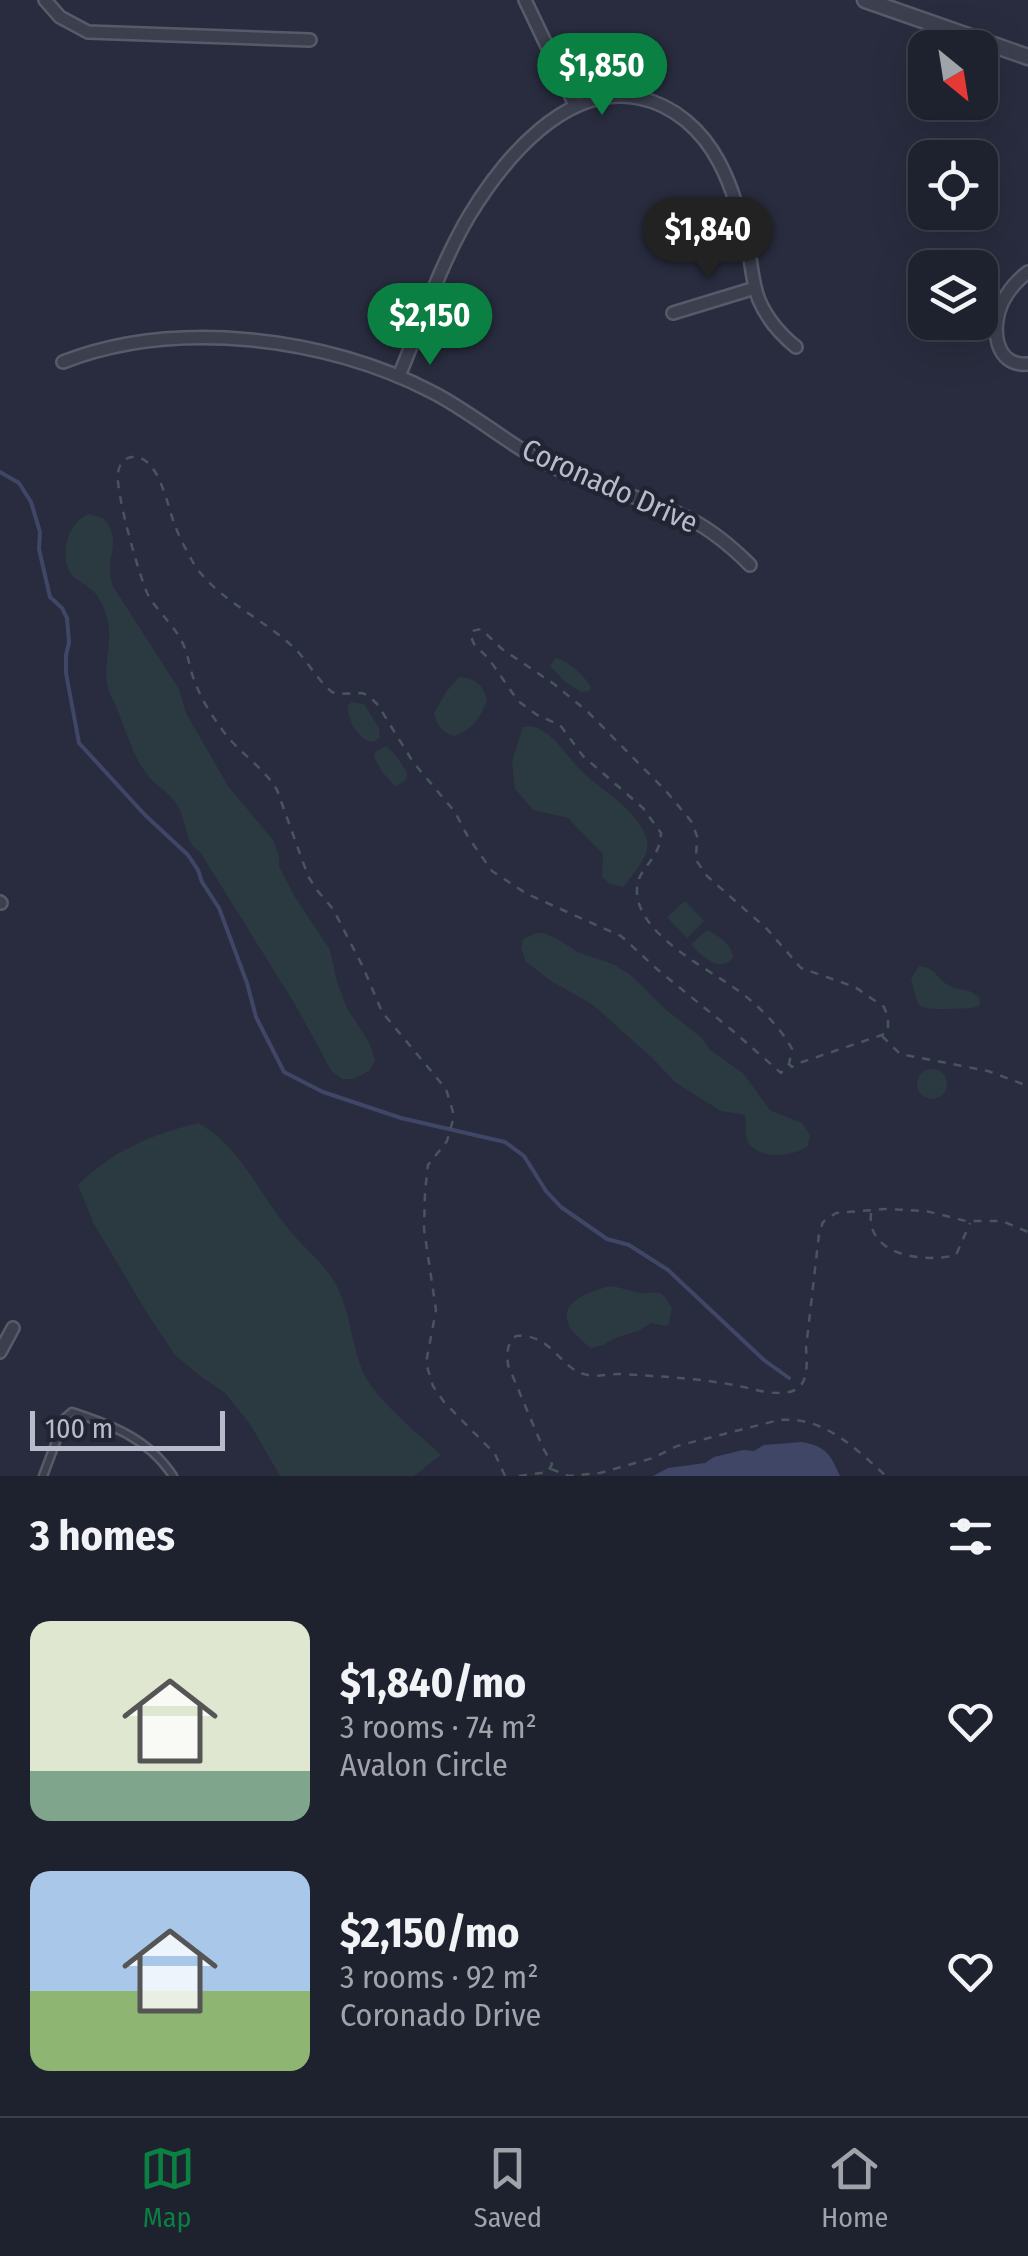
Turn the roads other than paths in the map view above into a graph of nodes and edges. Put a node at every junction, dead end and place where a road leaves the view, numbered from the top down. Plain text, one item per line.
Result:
1 (46, 0) edge
2 (524, 0) edge
3 (865, 0) edge
4 (310, 40) dead end
5 (1028, 57) edge
6 (575, 105) junction
7 (1028, 272) edge
8 (755, 288) junction
9 (673, 313) dead end
10 (796, 347) dead end
11 (64, 362) dead end
12 (1028, 364) edge
13 (400, 376) junction
14 (750, 565) dead end
15 (13, 1328) dead end
16 (0, 1352) edge
17 (43, 1476) edge
18 (172, 1476) edge

1 - 4 street
2 - 6 street
3 - 5 street
6 - 8 street
6 - 13 street
7 - 12 street
8 - 9 street
8 - 10 street
11 - 13 street, Coronado Drive
13 - 14 street, Coronado Drive
15 - 16 street
17 - 18 lane

